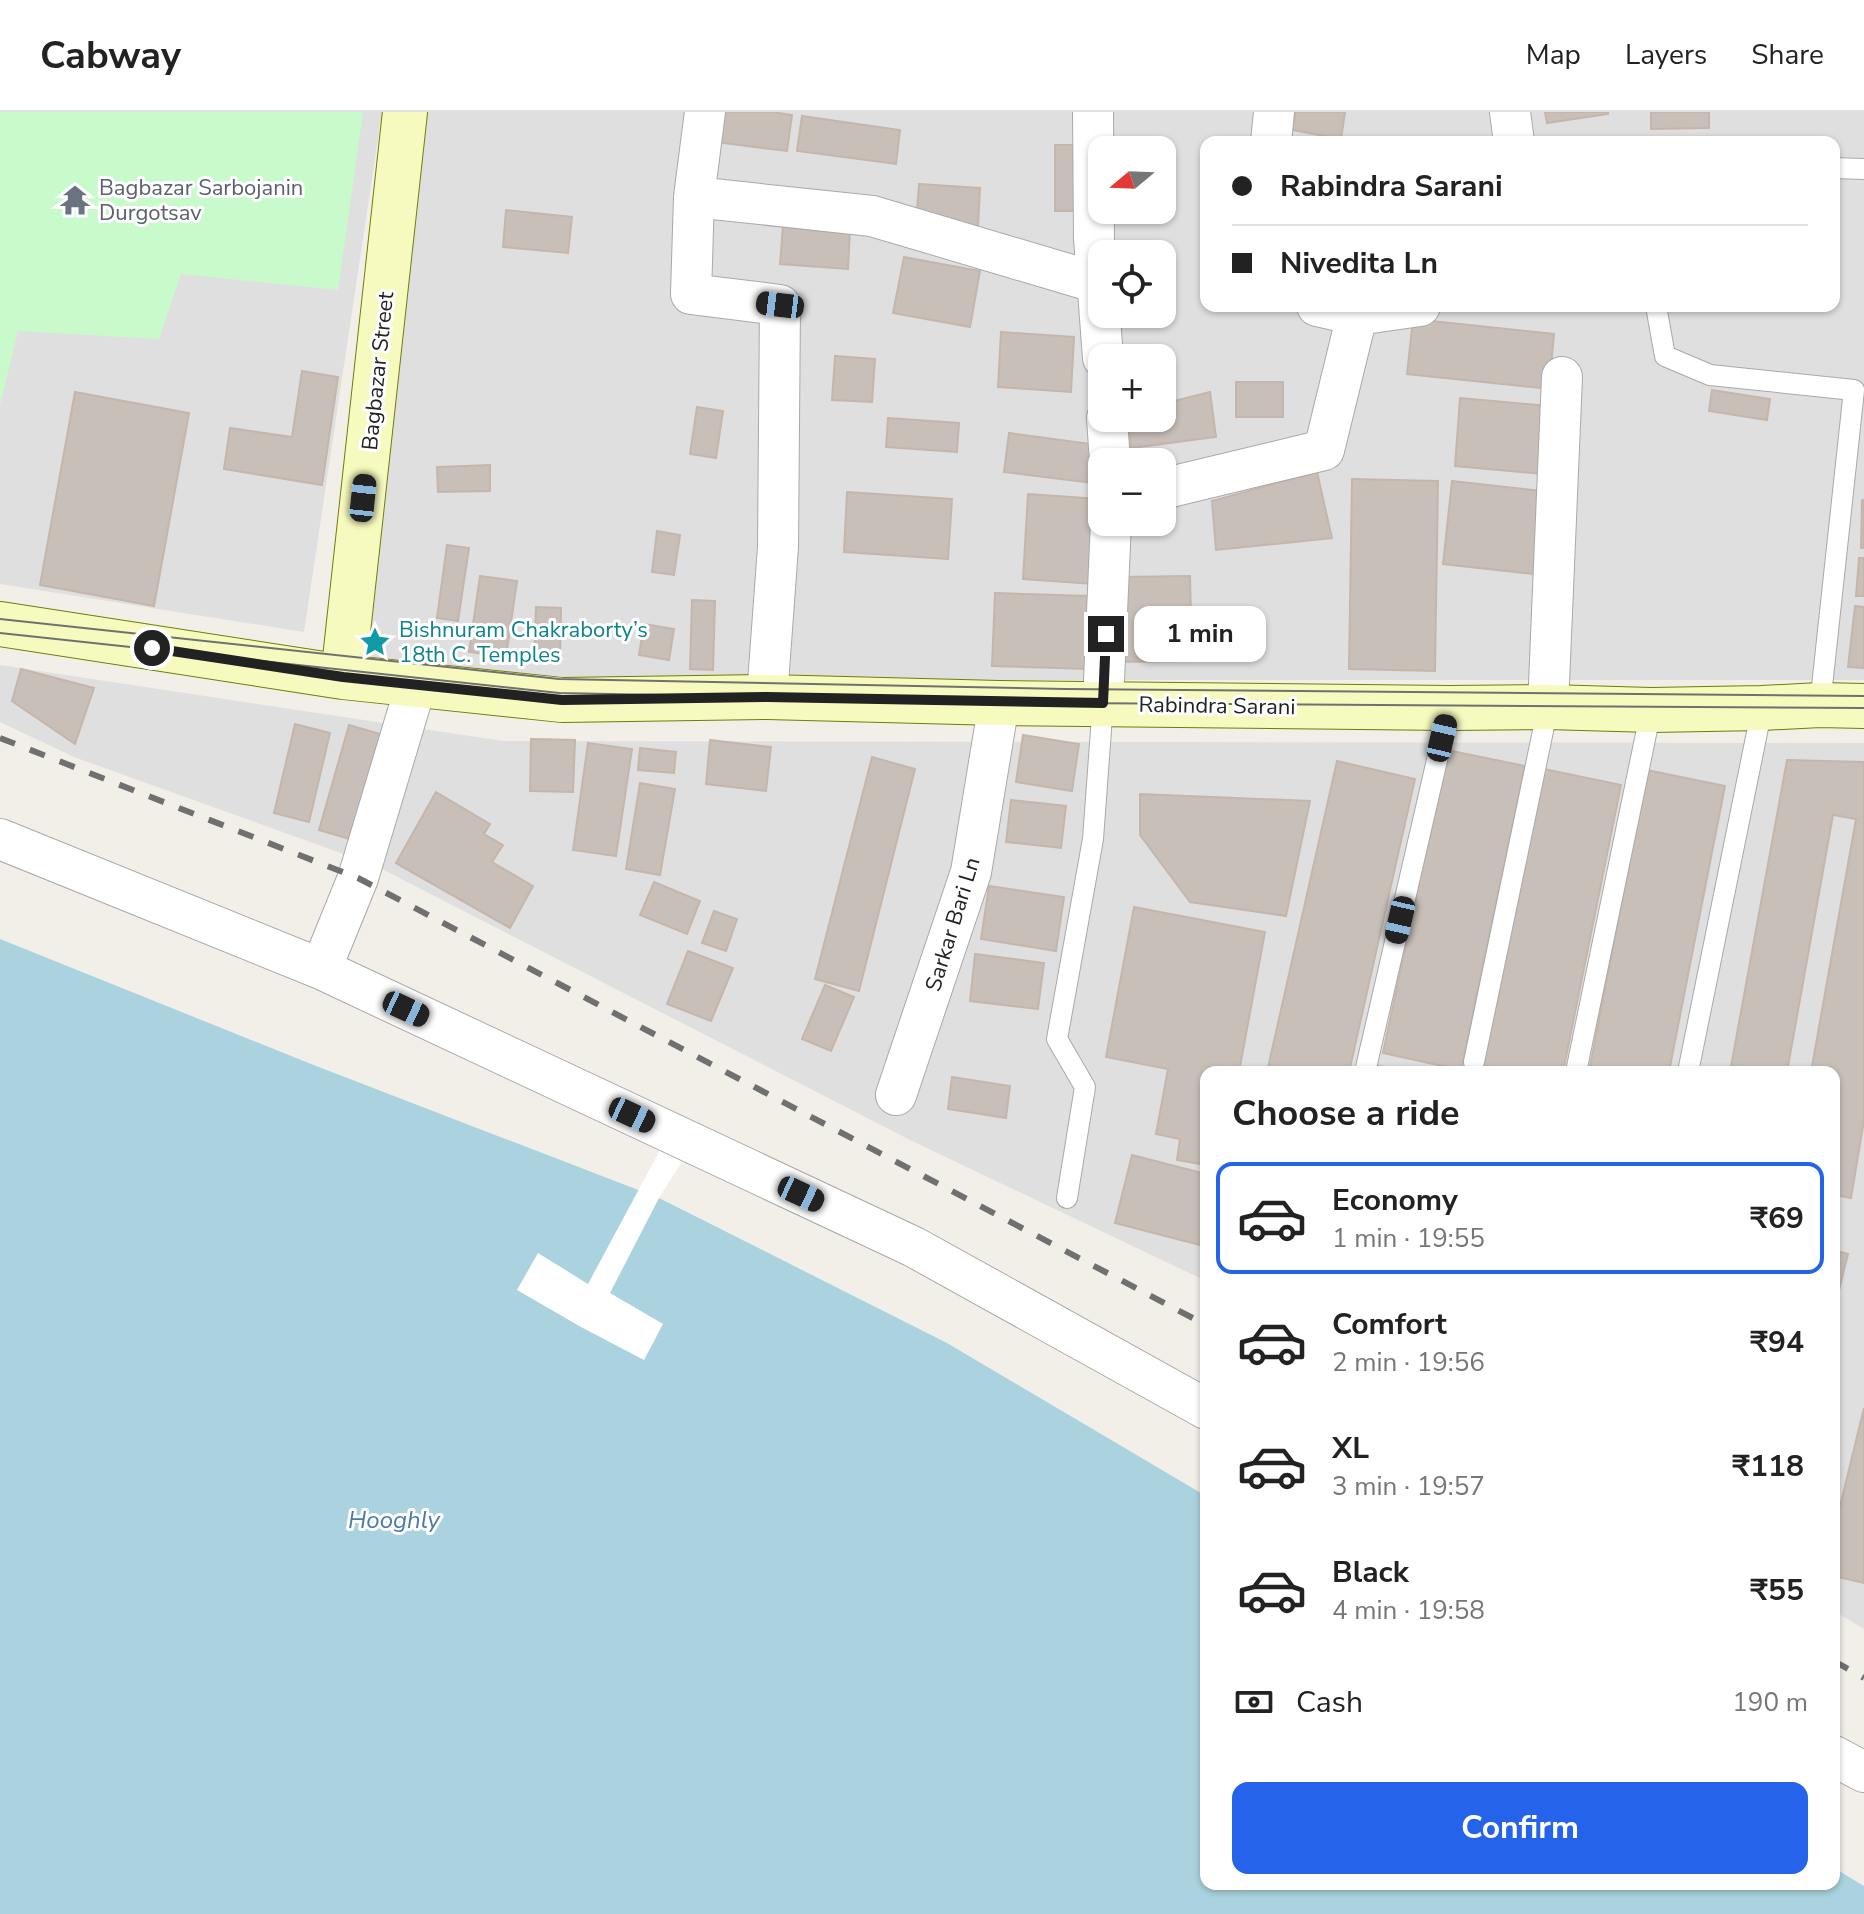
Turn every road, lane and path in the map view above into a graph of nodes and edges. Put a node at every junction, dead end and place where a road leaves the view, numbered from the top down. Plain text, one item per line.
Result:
1 (405, 112) edge
2 (705, 112) edge
3 (1093, 112) edge
4 (1274, 112) edge
5 (1510, 112) edge
6 (1272, 136) edge
7 (1513, 136) edge
8 (1840, 168) edge
9 (1864, 169) edge
10 (694, 197) junction
11 (1094, 240) edge
12 (1088, 280) edge
13 (1344, 312) edge
14 (1378, 312) edge
15 (1657, 312) edge
16 (1357, 315) junction
17 (1562, 377) dead end
18 (1176, 486) edge
19 (1110, 536) edge
20 (0, 624) edge
21 (343, 677) junction
22 (416, 685) junction
23 (767, 697) junction
24 (999, 703) junction
25 (1103, 703) junction
26 (1820, 705) junction
27 (1864, 706) edge
28 (1548, 707) junction
29 (1449, 708) junction
30 (1762, 708) junction
31 (1651, 710) junction
32 (0, 839) edge
33 (321, 969) junction
34 (1474, 1062) dead end
35 (1366, 1066) edge
36 (1577, 1066) edge
37 (1689, 1066) edge
38 (896, 1095) dead end
39 (1067, 1198) dead end
40 (1200, 1406) edge
41 (1840, 1759) edge
42 (1864, 1772) edge

1 - 21 main road, Bagbazar Street
2 - 10 street
3 - 11 street
4 - 6 street
5 - 7 street
8 - 9 lane
10 - 12 street
10 - 23 street
13 - 16 street
14 - 16 street
15 - 26 lane
16 - 18 street
17 - 28 street
19 - 25 street
20 - 21 main road, Rabindra Sarani
21 - 22 main road, Rabindra Sarani
22 - 23 main road, Rabindra Sarani
22 - 33 street
23 - 24 main road, Rabindra Sarani
24 - 25 main road, Rabindra Sarani
24 - 38 street, Sarkar Bari Ln
25 - 29 main road, Rabindra Sarani
25 - 39 lane
26 - 27 main road, Rabindra Sarani
26 - 30 main road, Rabindra Sarani
28 - 29 main road, Rabindra Sarani
28 - 31 main road, Rabindra Sarani
28 - 34 lane
29 - 35 lane
30 - 31 main road, Rabindra Sarani
30 - 37 lane
31 - 36 lane
32 - 33 street
33 - 40 street
41 - 42 street

